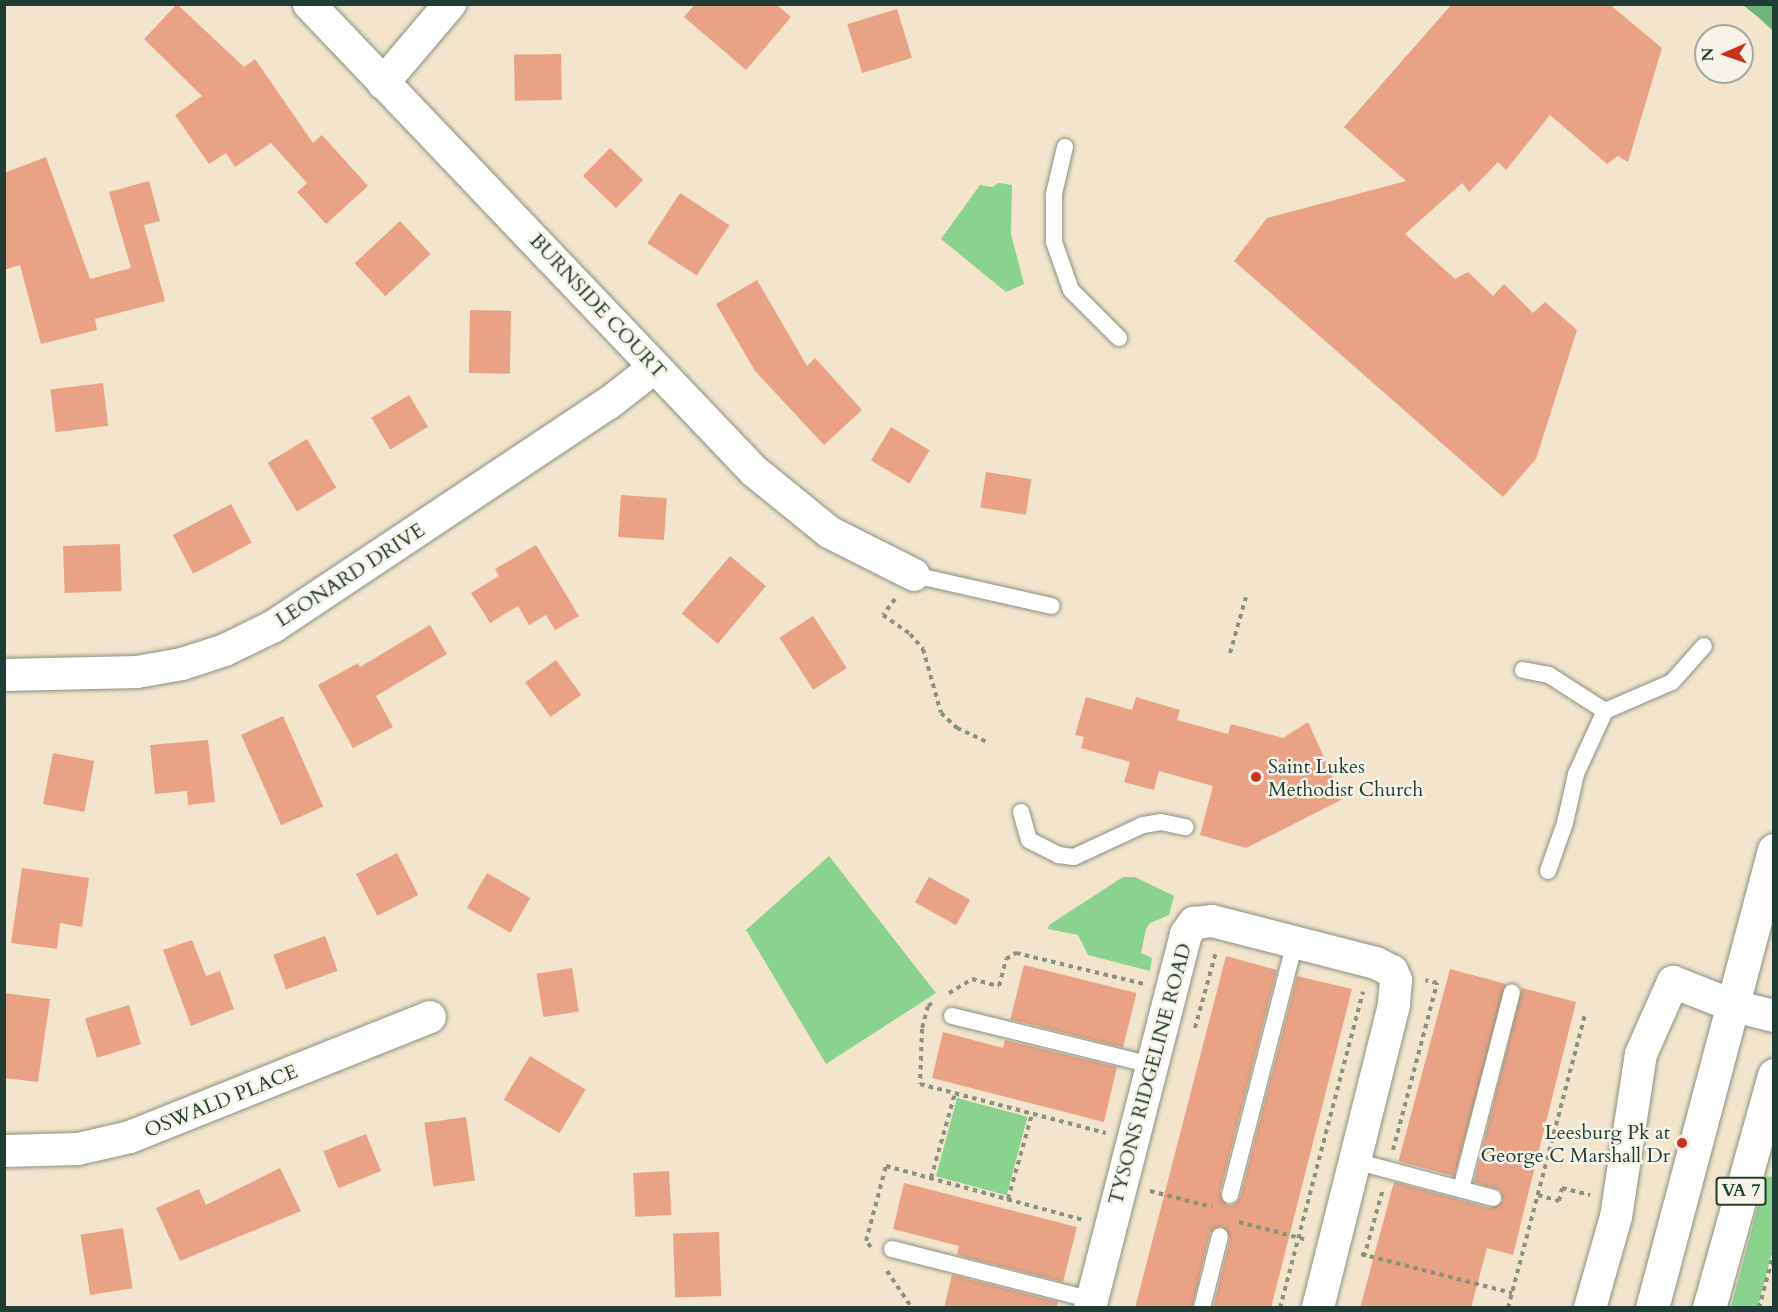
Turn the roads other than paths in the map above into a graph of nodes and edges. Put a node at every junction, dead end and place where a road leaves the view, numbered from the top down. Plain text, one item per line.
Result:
1 (309, 4) edge
2 (450, 4) edge
3 (383, 83) junction
4 (1065, 147) dead end
5 (1119, 338) dead end
6 (655, 367) junction
7 (914, 575) joint
8 (1052, 606) dead end
9 (1704, 646) dead end
10 (1523, 670) dead end
11 (4, 675) edge
12 (1605, 711) junction
13 (1022, 812) dead end
14 (1185, 826) dead end
15 (1773, 850) edge
16 (1548, 872) dead end
17 (1295, 942) junction
18 (1512, 992) dead end
19 (1756, 1012) edge
20 (952, 1016) dead end
21 (430, 1017) dead end
22 (1152, 1065) junction
23 (1773, 1075) edge
24 (4, 1151) edge
25 (1355, 1161) junction
26 (1461, 1189) junction
27 (1230, 1195) dead end
28 (1493, 1198) dead end
29 (1220, 1236) dead end
30 (892, 1249) dead end
31 (1091, 1304) edge
32 (1202, 1308) edge
33 (1318, 1308) edge
34 (1590, 1308) edge
35 (1652, 1308) edge
36 (1709, 1308) edge

1 - 3 street, BURNSIDE COURT
2 - 3 street
3 - 6 street, BURNSIDE COURT
4 - 5 lane
6 - 7 street, BURNSIDE COURT
6 - 11 street, LEONARD DRIVE
7 - 8 lane
9 - 12 lane
10 - 12 lane
12 - 16 lane
13 - 14 lane
15 - 19 main road, VA 7
17 - 22 street, TYSONS RIDGELINE ROAD
17 - 25 street, TYSONS RIDGELINE ROAD
17 - 27 lane
18 - 26 lane
19 - 34 street
19 - 35 main road, VA 7
20 - 22 lane
21 - 24 street, OSWALD PLACE
22 - 31 street, TYSONS RIDGELINE ROAD
23 - 36 main road, VA 7
25 - 26 lane
25 - 33 street
26 - 28 lane
29 - 32 lane
30 - 31 lane

